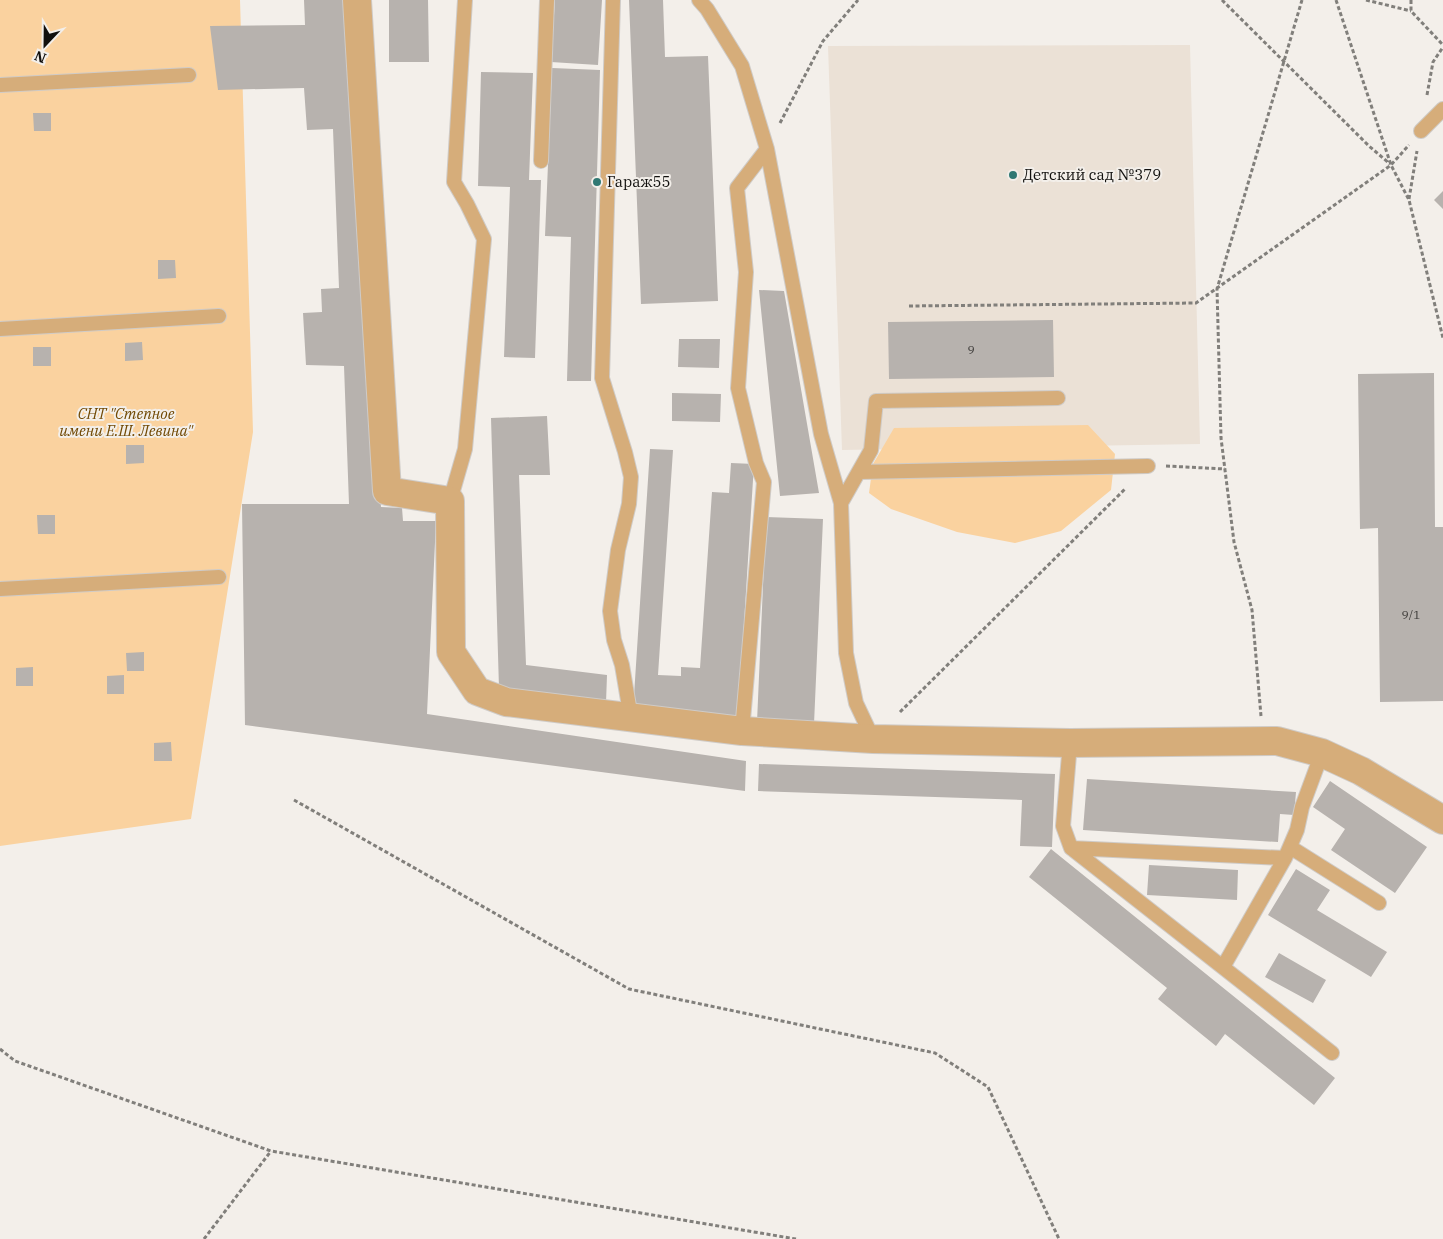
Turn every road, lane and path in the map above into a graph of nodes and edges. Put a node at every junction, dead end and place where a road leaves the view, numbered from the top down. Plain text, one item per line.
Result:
1 (357, 0) edge
2 (465, 0) edge
3 (547, 0) edge
4 (613, 0) edge
5 (699, 0) edge
6 (858, 0) edge
7 (1222, 0) edge
8 (1302, 0) edge
9 (1336, 0) edge
10 (1366, 0) edge
11 (1411, 0) edge
12 (1411, 11) junction
13 (1443, 46) edge
14 (1284, 61) junction
15 (189, 75) dead end
16 (0, 85) edge
17 (1443, 109) edge
18 (1421, 131) junction
19 (767, 149) junction
20 (540, 161) dead end
21 (1391, 164) junction
22 (1409, 200) junction
23 (1216, 289) junction
24 (909, 306) dead end
25 (1437, 312) junction
26 (1443, 312) edge
27 (219, 316) dead end
28 (0, 329) edge
29 (1443, 338) edge
30 (1058, 398) dead end
31 (1148, 466) junction
32 (1225, 468) junction
33 (859, 472) junction
34 (450, 501) junction
35 (841, 503) junction
36 (219, 577) dead end
37 (0, 589) edge
38 (631, 718) junction
39 (742, 731) junction
40 (873, 738) junction
41 (1263, 741) junction
42 (1070, 743) junction
43 (1322, 753) junction
44 (294, 800) dead end
45 (1443, 820) edge
46 (1071, 848) junction
47 (1287, 853) junction
48 (1379, 902) dead end
49 (1223, 967) junction
50 (0, 1049) edge
51 (1332, 1053) dead end
52 (270, 1151) junction
53 (204, 1239) edge
54 (796, 1239) edge
55 (1059, 1239) edge

1 - 34 street
2 - 34 lane
3 - 20 lane
4 - 38 lane
5 - 19 lane
6 - 19 path
7 - 14 path
8 - 14 path
9 - 21 path
10 - 12 path
11 - 12 path
12 - 13 path
13 - 18 path
14 - 21 path
14 - 23 path
15 - 16 lane
17 - 18 lane
18 - 21 path
18 - 22 path
19 - 35 lane
19 - 39 lane
21 - 22 path
21 - 23 path
22 - 25 path
23 - 24 path
23 - 32 path
25 - 26 path
25 - 29 path
27 - 28 lane
30 - 33 lane
31 - 32 path
31 - 33 lane
31 - 40 path
32 - 41 path
33 - 35 lane
34 - 38 street
35 - 40 lane
36 - 37 lane
38 - 39 street
39 - 40 street
40 - 42 street
41 - 42 street
41 - 43 street
42 - 46 lane
43 - 45 street
43 - 47 lane
44 - 55 path
46 - 47 lane
46 - 49 lane
47 - 48 lane
47 - 49 lane
49 - 51 lane
50 - 52 path
52 - 53 path
52 - 54 path

